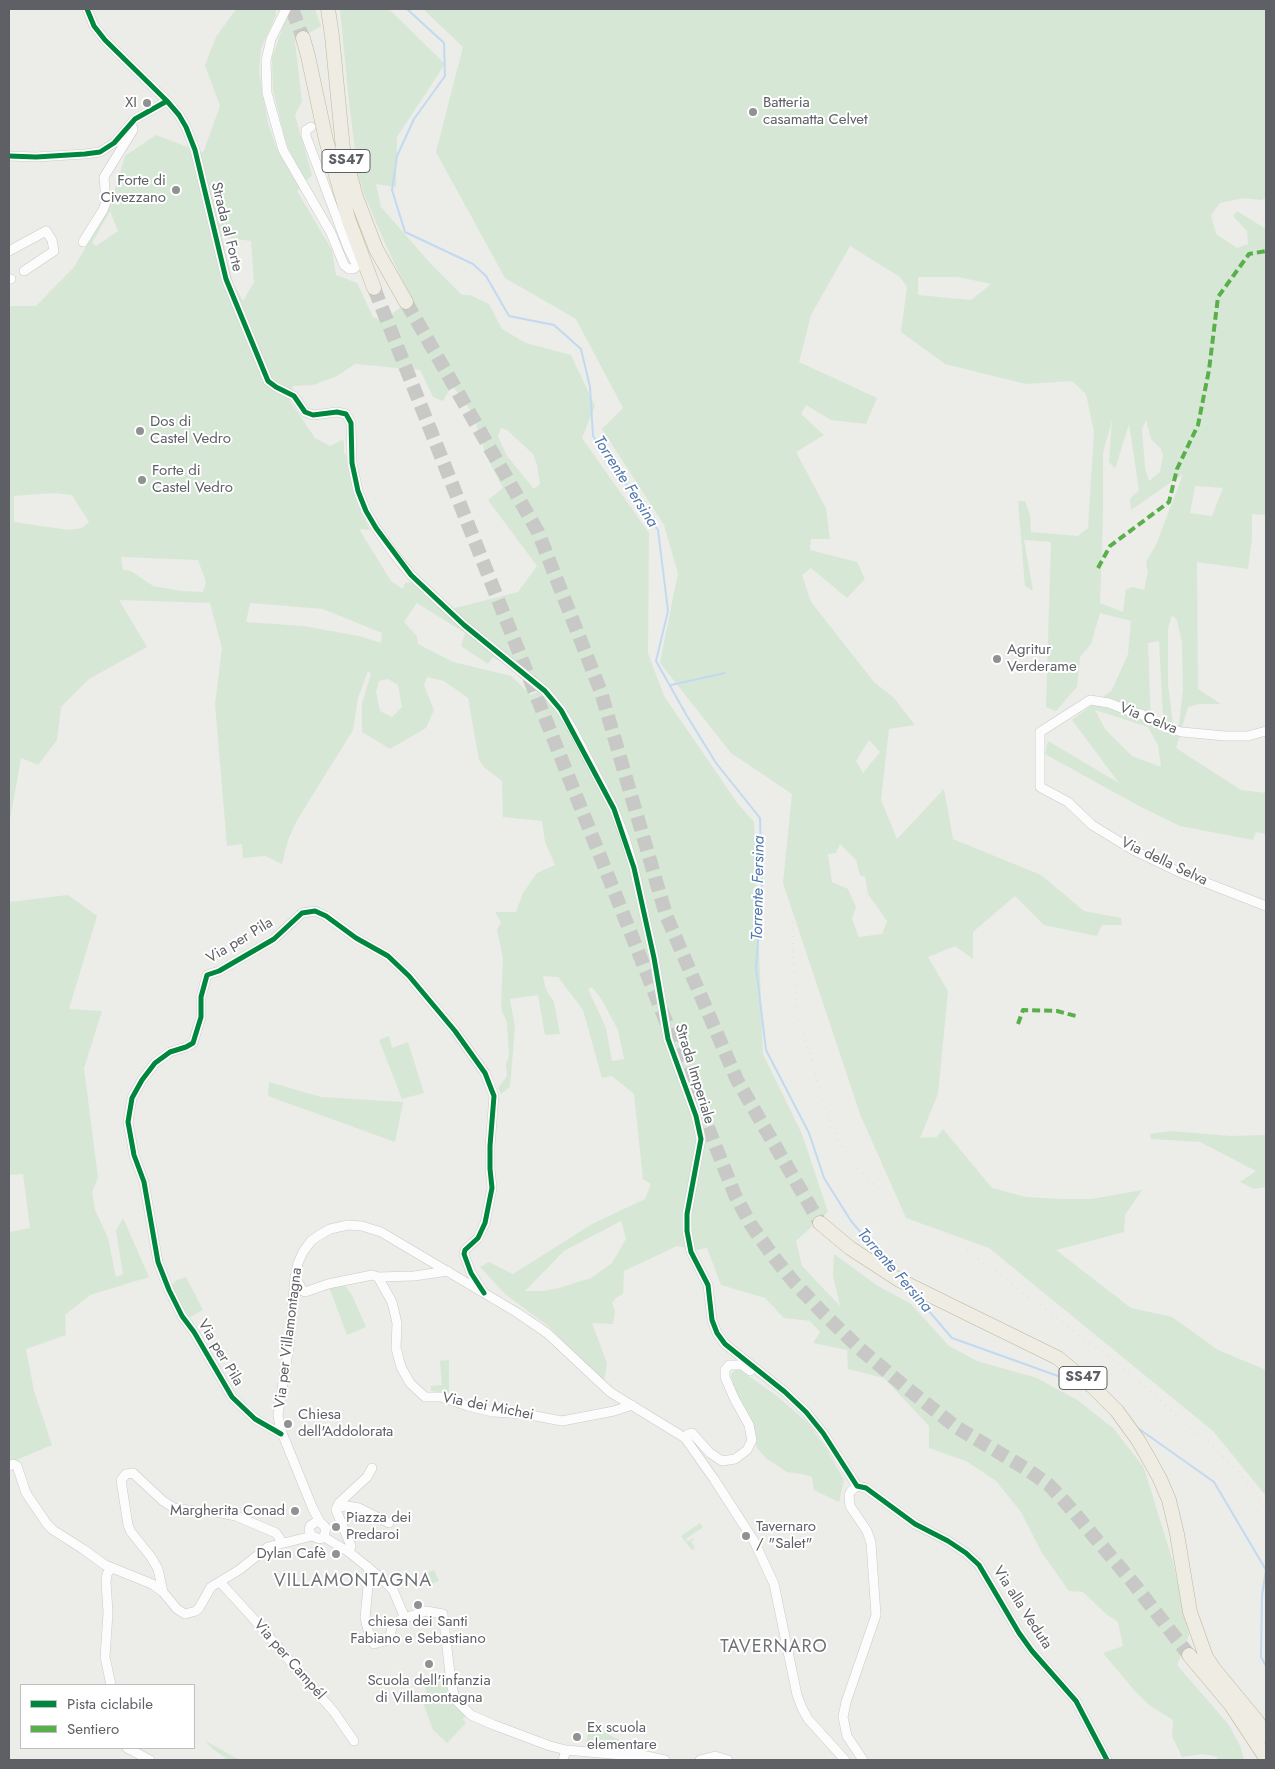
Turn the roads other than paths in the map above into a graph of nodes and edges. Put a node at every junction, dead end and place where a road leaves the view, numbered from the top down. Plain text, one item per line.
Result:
1 (87, 9) edge
2 (286, 9) edge
3 (328, 9) edge
4 (303, 38) tunnel mouth
5 (168, 102) junction
6 (132, 124) junction
7 (311, 127) joint
8 (9, 156) edge
9 (349, 221) junction
10 (82, 242) dead end
11 (9, 251) edge
12 (24, 271) dead end
13 (374, 288) tunnel mouth
14 (406, 302) tunnel mouth
15 (352, 423) joint
16 (1040, 732) joint
17 (1266, 732) edge
18 (1266, 906) edge
19 (820, 1222) tunnel mouth
20 (448, 1271) junction
21 (295, 1277) junction
22 (378, 1277) junction
23 (484, 1293) junction
24 (771, 1381) junction
25 (632, 1404) junction
26 (281, 1434) junction
27 (685, 1438) junction
28 (9, 1466) edge
29 (372, 1468) dead end
30 (857, 1486) junction
31 (337, 1507) junction
32 (320, 1522) junction
33 (389, 1523) dead end
34 (312, 1536) junction
35 (324, 1537) junction
36 (282, 1542) junction
37 (349, 1552) junction
38 (368, 1567) junction
39 (111, 1568) junction
40 (220, 1582) junction
41 (163, 1592) junction
42 (405, 1618) junction
43 (1189, 1655) tunnel mouth
44 (111, 1684) edge
45 (1256, 1726) edge
46 (1266, 1736) edge
47 (354, 1741) dead end
48 (129, 1749) edge
49 (566, 1750) junction
50 (1266, 1758) edge
51 (150, 1760) edge
52 (563, 1760) edge
53 (665, 1760) edge
54 (700, 1760) edge
55 (728, 1760) edge
56 (845, 1760) edge
57 (862, 1760) edge
58 (1107, 1760) edge
59 (1257, 1760) edge

1 - 5 street, Strada al Forte
2 - 7 street
3 - 14 highway, SS47
4 - 9 highway, SS47
5 - 6 street
5 - 15 street, Strada al Forte
6 - 8 street
6 - 10 street
7 - 9 highway
9 - 13 highway, SS47
11 - 12 street
15 - 24 street, Strada Imperiale
16 - 17 street, Via Celva
16 - 18 street, Via della Selva
19 - 45 highway, SS47
20 - 21 street, Via per Villamontagna
20 - 22 street
20 - 23 street, Via per Villamontagna
21 - 22 street
21 - 26 street, Via per Villamontagna
22 - 25 street, Via dei Michei
23 - 25 street, Via per Villamontagna
23 - 26 street, Via per Pila
24 - 27 street
24 - 30 street, Strada Imperiale
25 - 27 street, Via per Villamontagna
26 - 32 street, Via per Villamontagna
27 - 56 street, Via per Villamontagna
28 - 39 street
29 - 31 street
30 - 57 street
30 - 58 street, Via alla Veduta
31 - 33 street
31 - 37 street
32 - 34 street
32 - 35 street
34 - 35 street
34 - 36 street
35 - 37 street
36 - 40 street
36 - 41 street
37 - 38 street
38 - 42 street
38 - 42 street
39 - 41 street
39 - 44 street
40 - 41 street
40 - 47 street, Via per Campél
42 - 49 street
43 - 45 highway, SS47
45 - 46 highway, SS47
45 - 50 highway, SS47
45 - 59 highway
48 - 51 street
49 - 52 street
49 - 53 street
54 - 55 street

